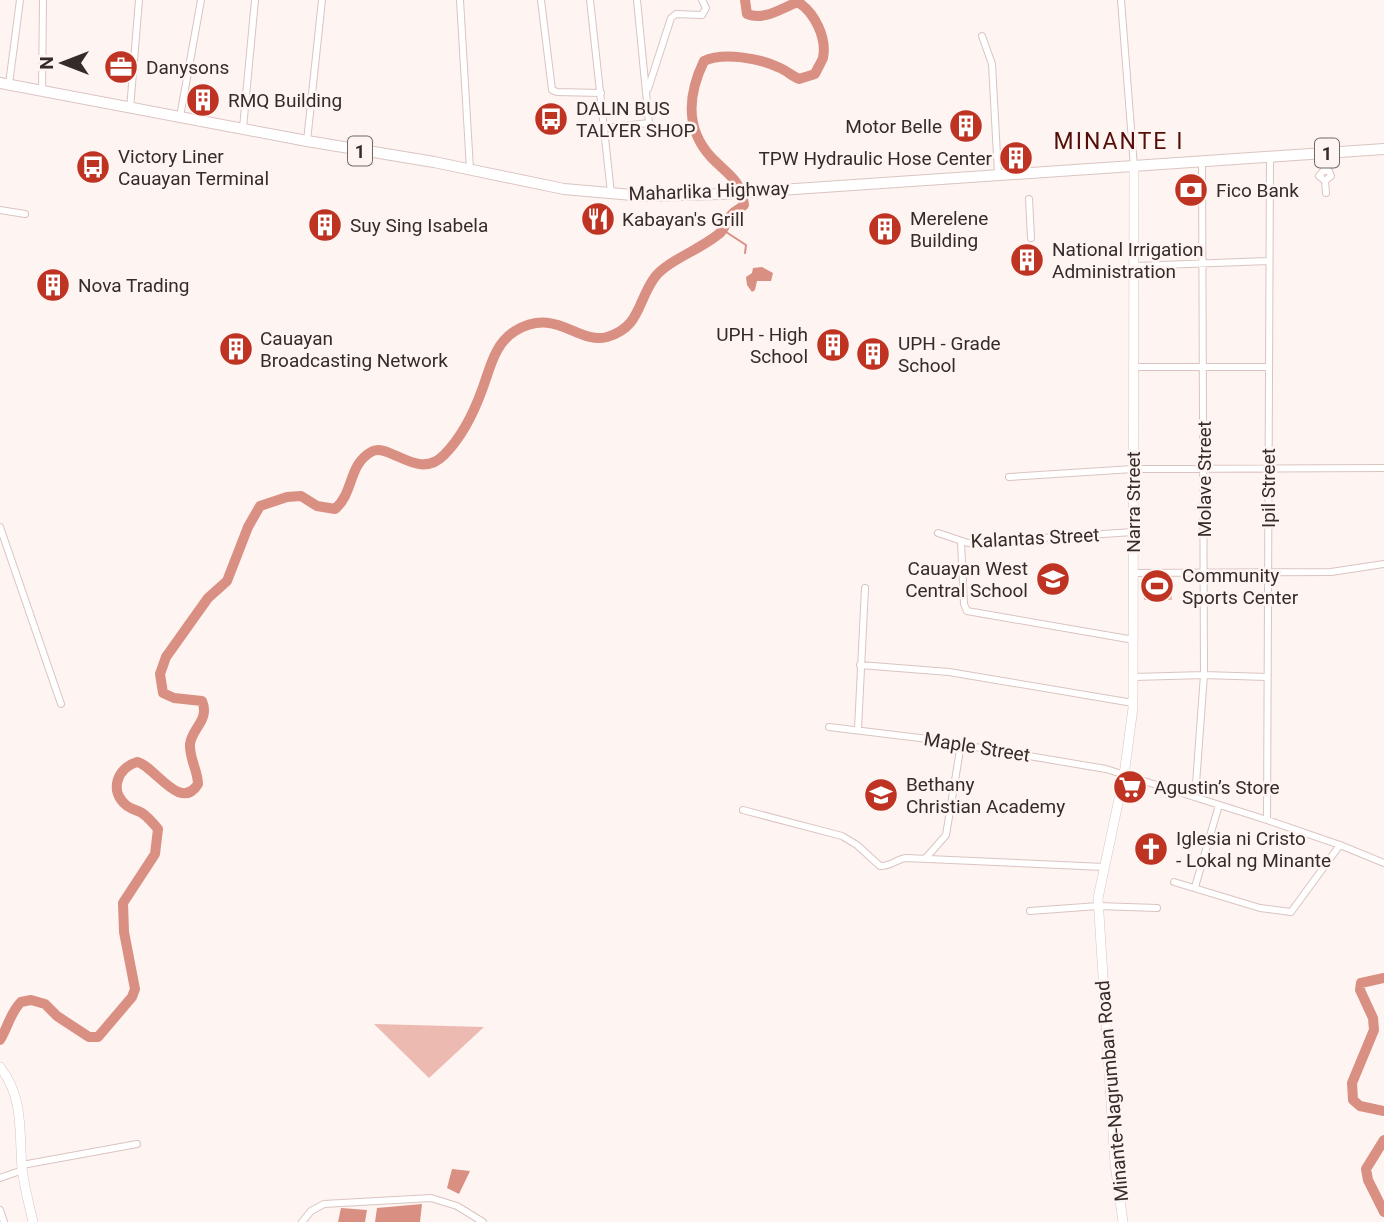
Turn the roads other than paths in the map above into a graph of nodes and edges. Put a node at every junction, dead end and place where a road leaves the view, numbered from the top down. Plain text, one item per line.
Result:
1 (20, 0) edge
2 (43, 0) edge
3 (139, 0) edge
4 (201, 0) edge
5 (255, 0) edge
6 (322, 0) edge
7 (460, 0) edge
8 (541, 0) edge
9 (590, 0) edge
10 (637, 0) edge
11 (702, 0) edge
12 (1121, 0) edge
13 (982, 36) dead end
14 (4, 83) edge
15 (42, 92) junction
16 (601, 93) junction
17 (647, 93) junction
18 (130, 108) junction
19 (180, 117) junction
20 (243, 128) junction
21 (605, 128) junction
22 (307, 141) junction
23 (1384, 149) edge
24 (1324, 153) junction
25 (1270, 156) junction
26 (1202, 160) junction
27 (1134, 167) junction
28 (470, 170) junction
29 (998, 174) junction
30 (1326, 193) dead end
31 (611, 194) junction
32 (1029, 199) dead end
33 (0, 210) edge
34 (26, 214) dead end
35 (1031, 238) dead end
36 (1268, 261) junction
37 (1203, 262) junction
38 (1135, 266) junction
39 (1134, 367) junction
40 (1204, 367) junction
41 (1268, 367) junction
42 (1268, 468) junction
43 (1384, 468) edge
44 (1133, 469) junction
45 (1205, 470) junction
46 (1009, 477) dead end
47 (0, 527) edge
48 (1133, 532) junction
49 (938, 533) dead end
50 (961, 542) junction
51 (1384, 564) edge
52 (1268, 571) junction
53 (1204, 572) junction
54 (1133, 573) junction
55 (865, 588) dead end
56 (1134, 640) junction
57 (860, 665) junction
58 (1204, 675) junction
59 (1134, 677) junction
60 (1267, 677) junction
61 (1133, 703) junction
62 (61, 704) dead end
63 (829, 727) dead end
64 (858, 729) junction
65 (961, 744) junction
66 (1124, 775) junction
67 (1195, 797) junction
68 (1219, 805) junction
69 (743, 810) dead end
70 (1267, 820) junction
71 (1340, 845) junction
72 (924, 859) junction
73 (1384, 863) edge
74 (1104, 867) junction
75 (1174, 882) dead end
76 (1195, 887) junction
77 (1098, 906) junction
78 (1157, 908) dead end
79 (1030, 911) dead end
80 (1101, 959) joint
81 (0, 1068) edge
82 (137, 1144) dead end
83 (22, 1167) junction
84 (0, 1178) edge
85 (0, 1212) edge
86 (4, 1222) edge
87 (33, 1222) edge
88 (302, 1222) edge
89 (483, 1222) edge
90 (1123, 1222) edge

1 - 14 street
2 - 15 street
3 - 18 street
4 - 19 street
5 - 20 street
6 - 22 street
7 - 28 street
8 - 16 street
9 - 16 street
10 - 17 street
11 - 17 street
12 - 27 street
13 - 29 street
14 - 15 highway, Maharlika Highway / 1
15 - 18 highway, Maharlika Highway / 1
16 - 21 street
17 - 21 street
18 - 19 highway, Maharlika Highway / 1
19 - 20 highway, Maharlika Highway / 1
20 - 22 highway, Maharlika Highway / 1
21 - 31 street
22 - 28 highway, Maharlika Highway / 1
23 - 24 highway, Maharlika Highway / 1
24 - 25 highway, Maharlika Highway / 1
24 - 30 street
25 - 26 highway, Maharlika Highway / 1
25 - 36 street, Ipil Street
26 - 27 highway, Maharlika Highway / 1
26 - 37 street, Molave Street
27 - 29 highway, Maharlika Highway / 1
27 - 38 street, Narra Street
28 - 31 highway, Maharlika Highway / 1
29 - 31 highway, Maharlika Highway / 1
32 - 35 street
33 - 34 street
36 - 37 street
36 - 41 street, Ipil Street
37 - 38 street
37 - 40 street, Molave Street
38 - 39 street, Narra Street
39 - 40 street
39 - 44 street, Narra Street
40 - 41 street
40 - 45 street, Molave Street
41 - 42 street, Ipil Street
42 - 43 street
42 - 45 street
42 - 52 street, Ipil Street
44 - 45 street
44 - 46 street
44 - 48 street, Narra Street
45 - 53 street, Molave Street
47 - 62 street
48 - 50 street, Kalantas Street
48 - 54 street, Narra Street
49 - 50 street, Kalantas Street
50 - 56 street
51 - 52 street
52 - 53 street
52 - 60 street, Ipil Street
53 - 54 street
53 - 58 street, Molave Street
54 - 56 street, Narra Street
55 - 57 street
56 - 59 street, Narra Street
57 - 61 street
57 - 64 street
58 - 59 street
58 - 60 street
58 - 67 street, Molave Street
59 - 61 street, Narra Street
60 - 70 street, Ipil Street
61 - 66 street, Narra Street
63 - 64 street, Maple Street
64 - 65 street, Maple Street
65 - 66 street, Maple Street
65 - 72 street
66 - 67 street, Maple Street
66 - 74 street, Narra Street
67 - 68 street, Maple Street
68 - 70 street, Maple Street
68 - 76 street
69 - 72 street
70 - 71 street, Maple Street
71 - 73 street, Maple Street
71 - 76 street
72 - 74 street
74 - 77 street, Narra Street
75 - 76 street
77 - 78 street
77 - 79 street
77 - 80 street, Narra Street
80 - 90 street, Minante-Nagrumban Road
81 - 83 street
82 - 83 street
83 - 84 street
83 - 87 street
85 - 86 street
88 - 89 street

